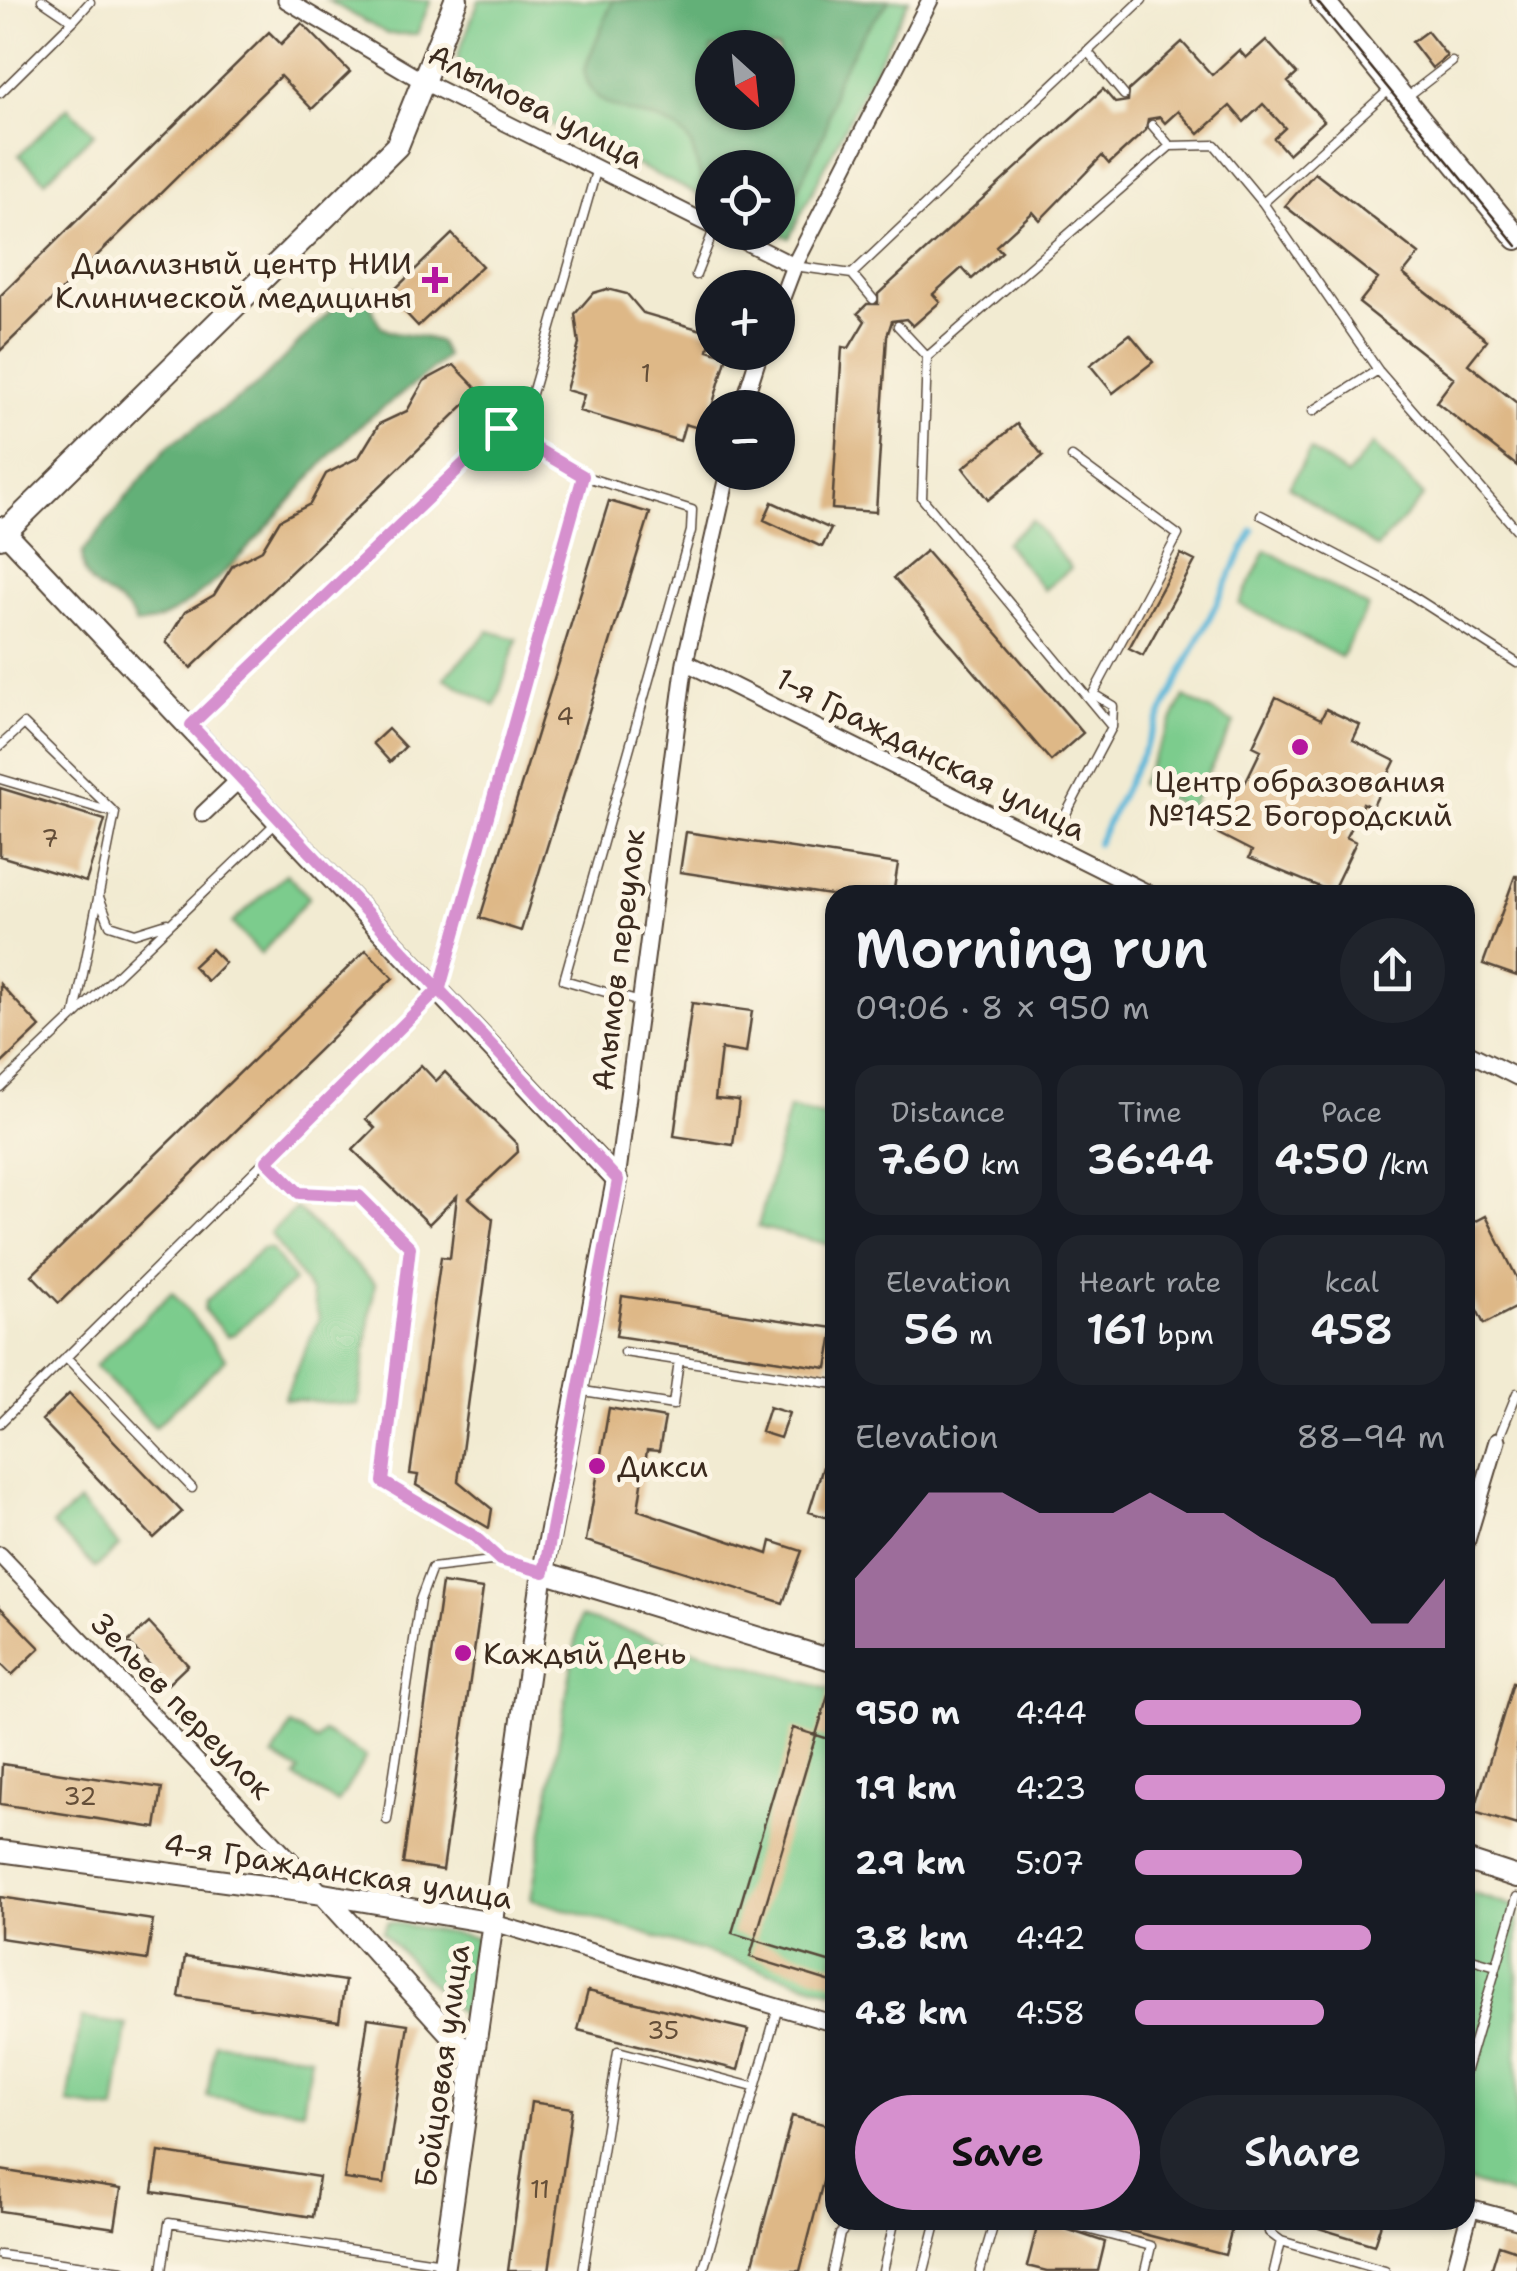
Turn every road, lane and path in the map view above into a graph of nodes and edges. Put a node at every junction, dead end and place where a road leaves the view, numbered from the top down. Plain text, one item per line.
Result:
1 (42, 0) edge
2 (286, 0) edge
3 (456, 0) edge
4 (930, 0) edge
5 (1142, 0) edge
6 (1322, 0) edge
7 (90, 2) edge
8 (73, 21) junction
9 (1087, 51) junction
10 (1452, 62) dead end
11 (424, 82) junction
12 (0, 93) edge
13 (1398, 94) junction
14 (1124, 95) dead end
15 (1152, 125) dead end
16 (1170, 146) junction
17 (596, 168) junction
18 (1263, 202) junction
19 (695, 220) edge
20 (1517, 238) edge
21 (762, 250) edge
22 (794, 266) junction
23 (792, 270) edge
24 (852, 274) junction
25 (873, 299) dead end
26 (898, 326) dead end
27 (927, 357) junction
28 (1378, 370) junction
29 (1313, 411) dead end
30 (501, 428) junction
31 (1072, 457) dead end
32 (583, 476) junction
33 (724, 490) edge
34 (1261, 515) dead end
35 (1517, 530) edge
36 (2, 532) edge
37 (685, 662) junction
38 (1517, 662) edge
39 (191, 725) junction
40 (1112, 726) junction
41 (0, 746) edge
42 (241, 778) junction
43 (0, 779) edge
44 (115, 813) junction
45 (203, 814) dead end
46 (280, 819) junction
47 (1050, 844) junction
48 (1132, 885) edge
49 (98, 897) junction
50 (173, 922) junction
51 (440, 988) junction
52 (642, 1002) junction
53 (75, 1015) junction
54 (1475, 1056) edge
55 (1517, 1077) edge
56 (0, 1087) edge
57 (267, 1161) junction
58 (618, 1180) junction
59 (624, 1352) dead end
60 (66, 1358) junction
61 (680, 1360) junction
62 (825, 1382) edge
63 (578, 1390) junction
64 (1517, 1394) edge
65 (0, 1423) edge
66 (1497, 1441) joint
67 (192, 1488) dead end
68 (1475, 1514) edge
69 (0, 1555) edge
70 (500, 1560) junction
71 (544, 1572) junction
72 (825, 1657) edge
73 (387, 1820) dead end
74 (0, 1851) edge
75 (1475, 1863) edge
76 (1517, 1877) edge
77 (323, 1894) junction
78 (1517, 1897) edge
79 (494, 1923) junction
80 (1475, 1960) edge
81 (1496, 1966) junction
82 (778, 2007) junction
83 (825, 2021) edge
84 (1475, 2038) edge
85 (472, 2058) junction
86 (753, 2087) junction
87 (1475, 2209) edge
88 (1517, 2220) edge
89 (844, 2230) edge
90 (893, 2230) edge
91 (934, 2230) edge
92 (992, 2230) edge
93 (1091, 2230) edge
94 (1269, 2230) edge
95 (1463, 2230) edge
96 (1281, 2241) junction
97 (0, 2255) edge
98 (443, 2267) edge
99 (123, 2271) edge
100 (162, 2271) edge
101 (583, 2271) edge
102 (702, 2271) edge
103 (832, 2271) edge
104 (884, 2271) edge
105 (924, 2271) edge
106 (980, 2271) edge
107 (1145, 2271) edge
108 (1274, 2271) edge
109 (1384, 2271) edge
110 (1454, 2271) edge

1 - 8 lane
2 - 11 street, Алымова улица
3 - 11 main road
4 - 22 street
5 - 9 lane
6 - 13 main road
7 - 8 lane
8 - 12 lane
9 - 14 lane
9 - 24 lane
10 - 13 lane
11 - 17 street, Алымова улица
11 - 36 main road
13 - 18 lane
13 - 20 main road
15 - 16 lane
16 - 18 lane
16 - 27 lane
17 - 19 street, Алымова улица
17 - 30 lane
18 - 28 lane
21 - 22 street
22 - 23 street
22 - 24 lane
24 - 25 lane
26 - 27 lane
27 - 40 lane
28 - 29 lane
28 - 35 lane
30 - 32 lane
30 - 39 lane
31 - 40 lane
32 - 51 lane
32 - 52 lane
33 - 37 street, Алымов переулок
34 - 38 lane
36 - 39 street
37 - 47 street, 1-я Гражданская улица
37 - 52 street, Алымов переулок
39 - 42 street
40 - 47 lane
41 - 44 lane
42 - 45 street
42 - 46 street
43 - 44 lane
44 - 49 lane
46 - 50 lane
46 - 51 street
47 - 48 street, 1-я Гражданская улица
49 - 50 lane
49 - 53 lane
50 - 53 lane
51 - 57 lane
51 - 58 street
52 - 58 street, Алымов переулок
53 - 56 lane
54 - 55 street
57 - 60 lane
57 - 70 lane
58 - 63 street, Алымов переулок
59 - 61 lane
60 - 65 lane
60 - 67 lane
61 - 62 lane
61 - 63 lane
63 - 71 street, Алымов переулок
64 - 66 lane
66 - 68 street
69 - 77 street, Зельев переулок
70 - 71 lane
70 - 73 lane
71 - 72 street
71 - 79 street, Бойцовая улица
74 - 77 street, 4-я Гражданская улица
75 - 76 street
77 - 79 street, 4-я Гражданская улица
77 - 85 street
78 - 81 lane
79 - 82 street, 4-я Гражданская улица
79 - 85 street, Бойцовая улица
80 - 81 lane
81 - 84 lane
82 - 83 street, 4-я Гражданская улица
82 - 86 lane
85 - 98 street, Бойцовая улица
86 - 101 lane
86 - 102 lane
87 - 88 street
89 - 103 lane
90 - 104 lane
91 - 105 lane
92 - 106 lane
93 - 107 lane
94 - 96 lane
95 - 110 street
96 - 108 lane
96 - 109 lane
97 - 99 lane
98 - 100 lane

